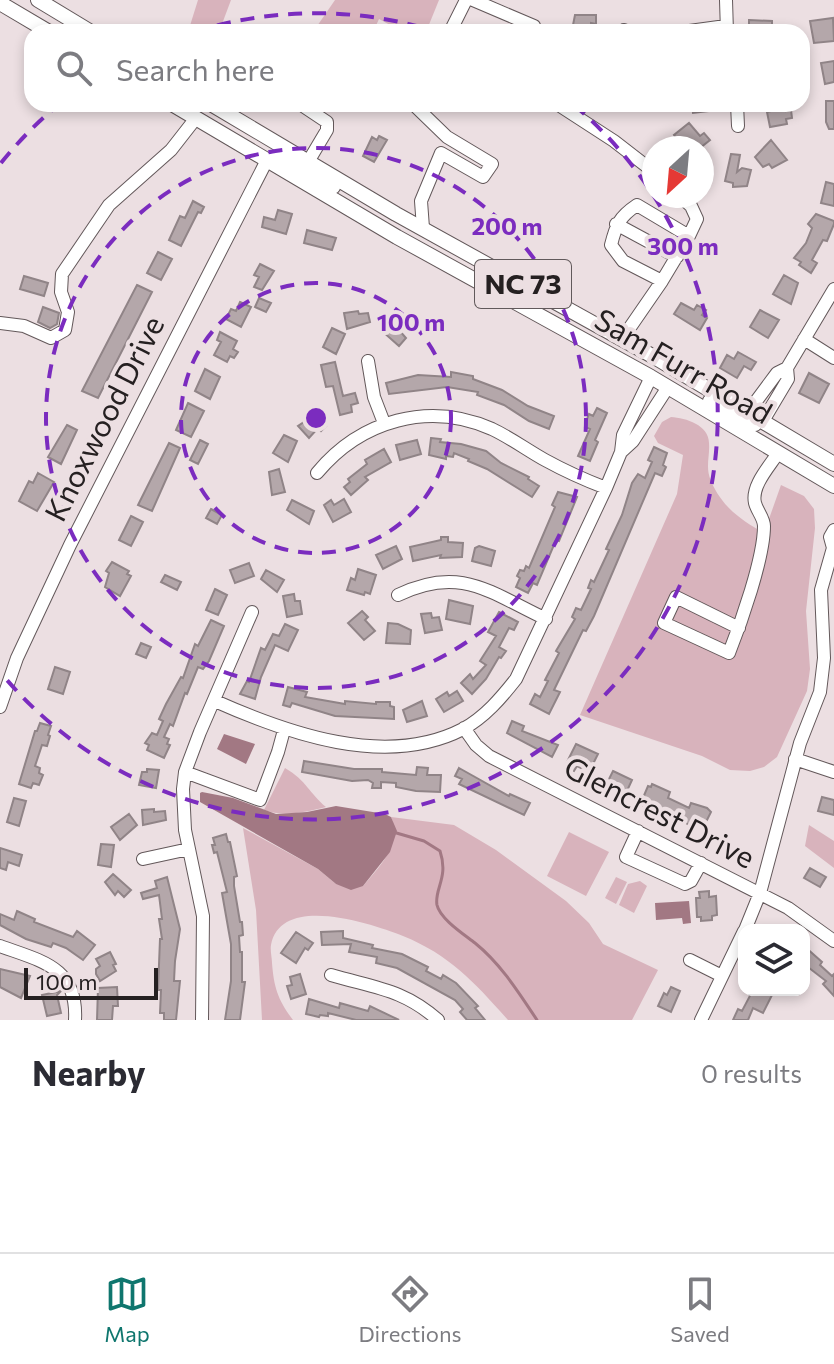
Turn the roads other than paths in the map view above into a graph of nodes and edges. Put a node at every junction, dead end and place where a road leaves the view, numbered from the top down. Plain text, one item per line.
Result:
1 (466, 0) edge
2 (473, 0) edge
3 (726, 0) edge
4 (45, 2) edge
5 (0, 3) edge
6 (35, 24) edge
7 (79, 24) edge
8 (454, 24) edge
9 (529, 24) edge
10 (726, 24) edge
11 (186, 112) edge
12 (224, 112) edge
13 (312, 112) edge
14 (421, 112) edge
15 (569, 112) edge
16 (737, 112) edge
17 (196, 118) junction
18 (738, 126) dead end
19 (447, 137) junction
20 (441, 153) junction
21 (267, 160) junction
22 (308, 162) junction
23 (642, 163) edge
24 (421, 201) junction
25 (692, 208) edge
26 (398, 215) junction
27 (616, 224) junction
28 (423, 228) junction
29 (689, 236) junction
30 (677, 257) junction
31 (662, 281) junction
32 (834, 289) edge
33 (0, 323) edge
34 (622, 339) junction
35 (804, 339) junction
36 (591, 343) junction
37 (834, 358) edge
38 (368, 361) dead end
39 (787, 368) junction
40 (651, 377) junction
41 (668, 387) junction
42 (748, 412) junction
43 (763, 421) junction
44 (384, 423) junction
45 (621, 452) junction
46 (778, 453) junction
47 (834, 464) edge
48 (317, 473) dead end
49 (834, 486) edge
50 (606, 488) junction
51 (834, 530) edge
52 (833, 548) edge
53 (398, 595) dead end
54 (252, 612) dead end
55 (546, 619) junction
56 (739, 628) junction
57 (828, 628) edge
58 (215, 701) junction
59 (0, 707) edge
60 (464, 728) junction
61 (284, 730) junction
62 (795, 759) junction
63 (185, 772) junction
64 (834, 772) edge
65 (638, 831) junction
66 (189, 849) junction
67 (143, 859) dead end
68 (701, 863) junction
69 (760, 893) junction
70 (747, 924) edge
71 (834, 941) edge
72 (738, 943) edge
73 (0, 946) edge
74 (690, 960) dead end
75 (331, 975) dead end
76 (722, 976) junction
77 (75, 1020) edge
78 (202, 1020) edge
79 (438, 1020) edge
80 (701, 1020) edge

1 - 8 street
2 - 9 street
3 - 10 street
4 - 7 main road
5 - 6 main road
11 - 17 main road, Sam Furr Road / NC 73
12 - 22 main road, Sam Furr Road / NC 73
13 - 22 street
14 - 19 street
15 - 23 street
16 - 18 street
17 - 21 main road, Sam Furr Road / NC 73
17 - 33 street
19 - 20 street
19 - 20 street
20 - 24 street
21 - 26 main road
21 - 36 main road, Sam Furr Road / NC 73
21 - 59 street, Knoxwood Drive
22 - 26 main road, Sam Furr Road / NC 73
24 - 26 street
24 - 28 street
25 - 29 street
26 - 28 main road, Sam Furr Road / NC 73
27 - 29 street
27 - 30 street
27 - 31 street
28 - 34 main road, Sam Furr Road / NC 73
29 - 30 street
30 - 31 street
31 - 34 street
32 - 35 street
34 - 42 main road, Sam Furr Road / NC 73
35 - 37 street
35 - 39 street
36 - 40 main road, Sam Furr Road / NC 73
36 - 43 main road
38 - 44 street
39 - 42 street
39 - 43 street
40 - 41 main road, Sam Furr Road / NC 73
40 - 45 street
41 - 45 street
41 - 46 main road, Sam Furr Road / NC 73
42 - 43 main road, Sam Furr Road / NC 73
43 - 47 main road, Sam Furr Road / NC 73
44 - 48 street
44 - 50 street
45 - 50 street
46 - 49 main road, Sam Furr Road / NC 73
46 - 56 street
50 - 55 street
51 - 52 street
52 - 57 street
53 - 55 street
54 - 58 street
55 - 60 street
56 - 56 street
57 - 62 street
58 - 61 street
58 - 63 street
60 - 61 street
60 - 65 street, Glencrest Drive
61 - 63 street
62 - 64 street
62 - 69 street
63 - 66 street
65 - 68 street, Glencrest Drive
65 - 68 street
66 - 67 street
66 - 78 street
68 - 69 street, Glencrest Drive
69 - 70 street
69 - 71 street, Glencrest Drive
72 - 76 street
73 - 77 street
74 - 76 street
75 - 79 street
76 - 80 street

